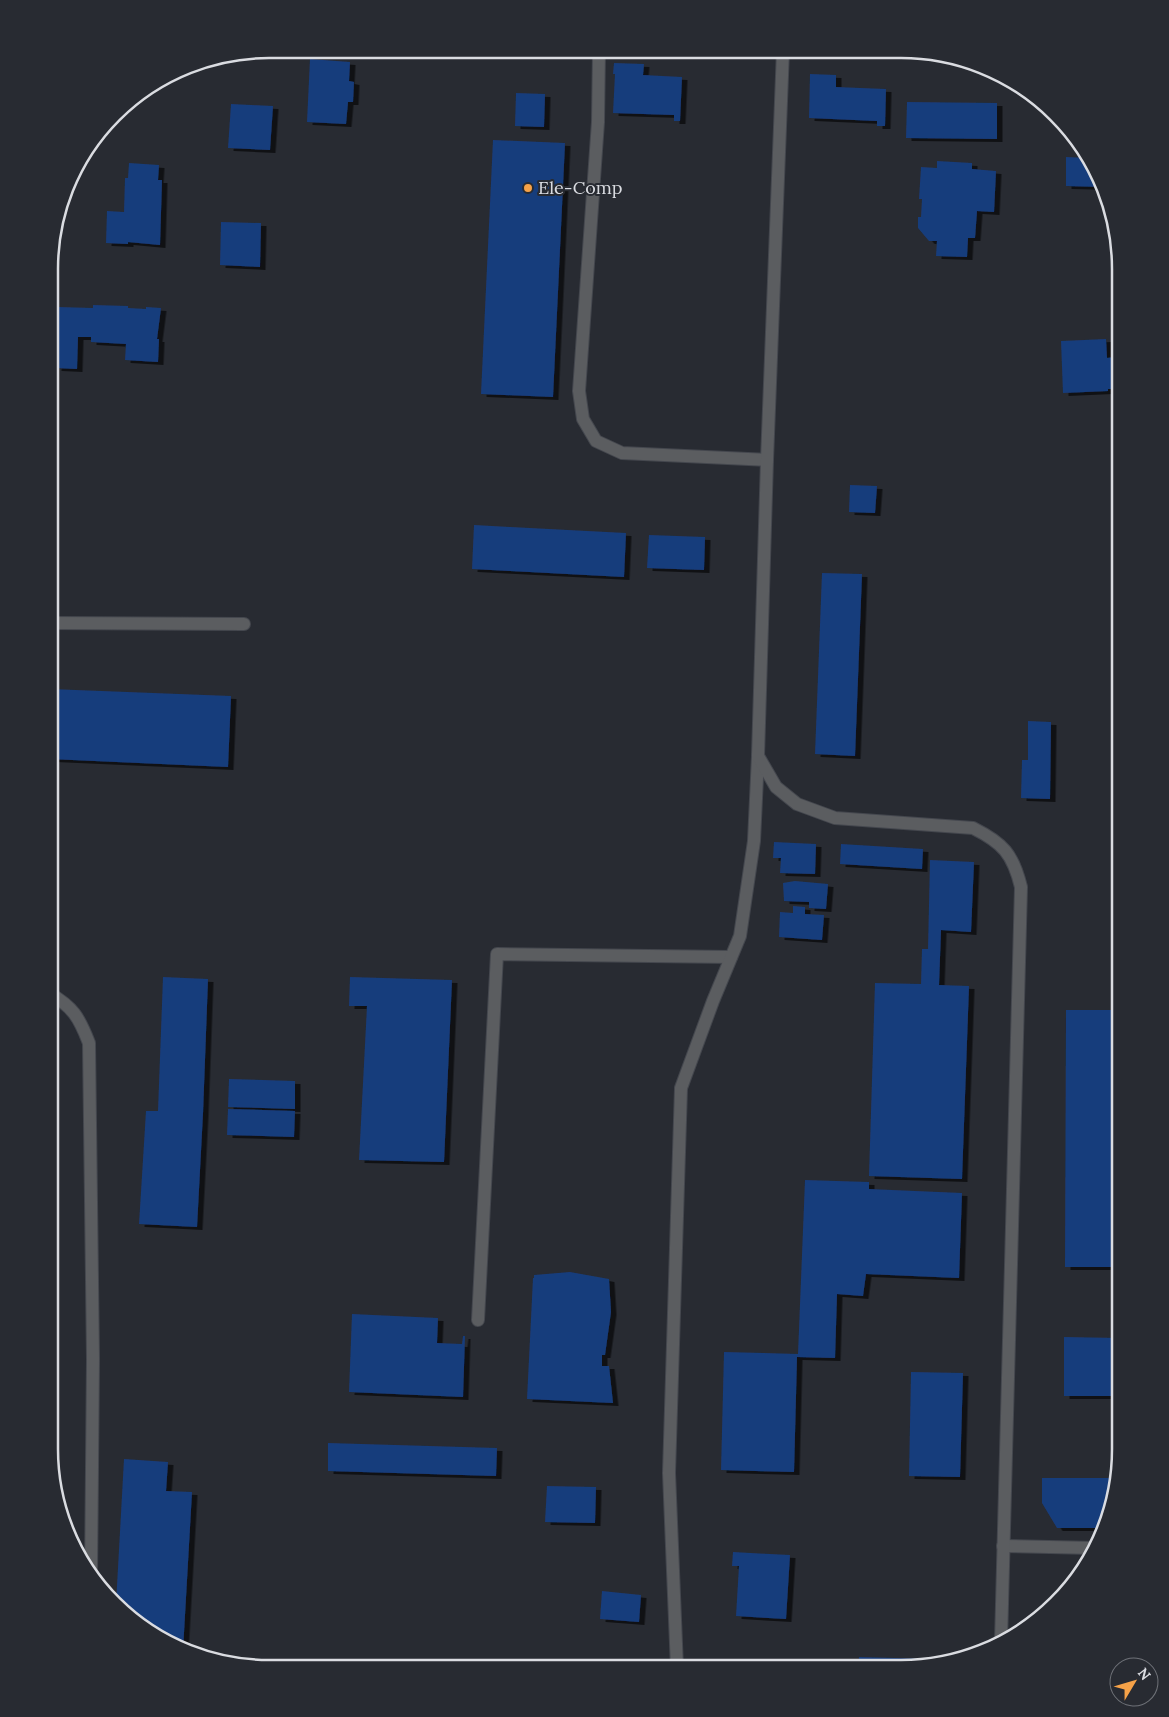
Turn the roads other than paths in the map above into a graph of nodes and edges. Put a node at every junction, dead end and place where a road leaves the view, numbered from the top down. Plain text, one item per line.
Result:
1 (599, 58) edge
2 (783, 58) edge
3 (767, 460) junction
4 (58, 623) edge
5 (244, 624) dead end
6 (758, 756) junction
7 (731, 956) junction
8 (58, 998) edge
9 (478, 1320) dead end
10 (1003, 1546) junction
11 (1087, 1548) edge
12 (91, 1563) edge
13 (1001, 1634) edge
14 (677, 1660) edge

1 - 3 street
2 - 3 street
3 - 6 street
4 - 5 street
6 - 7 street
6 - 10 street
7 - 9 street
7 - 14 street
8 - 12 street
10 - 11 street
10 - 13 street

